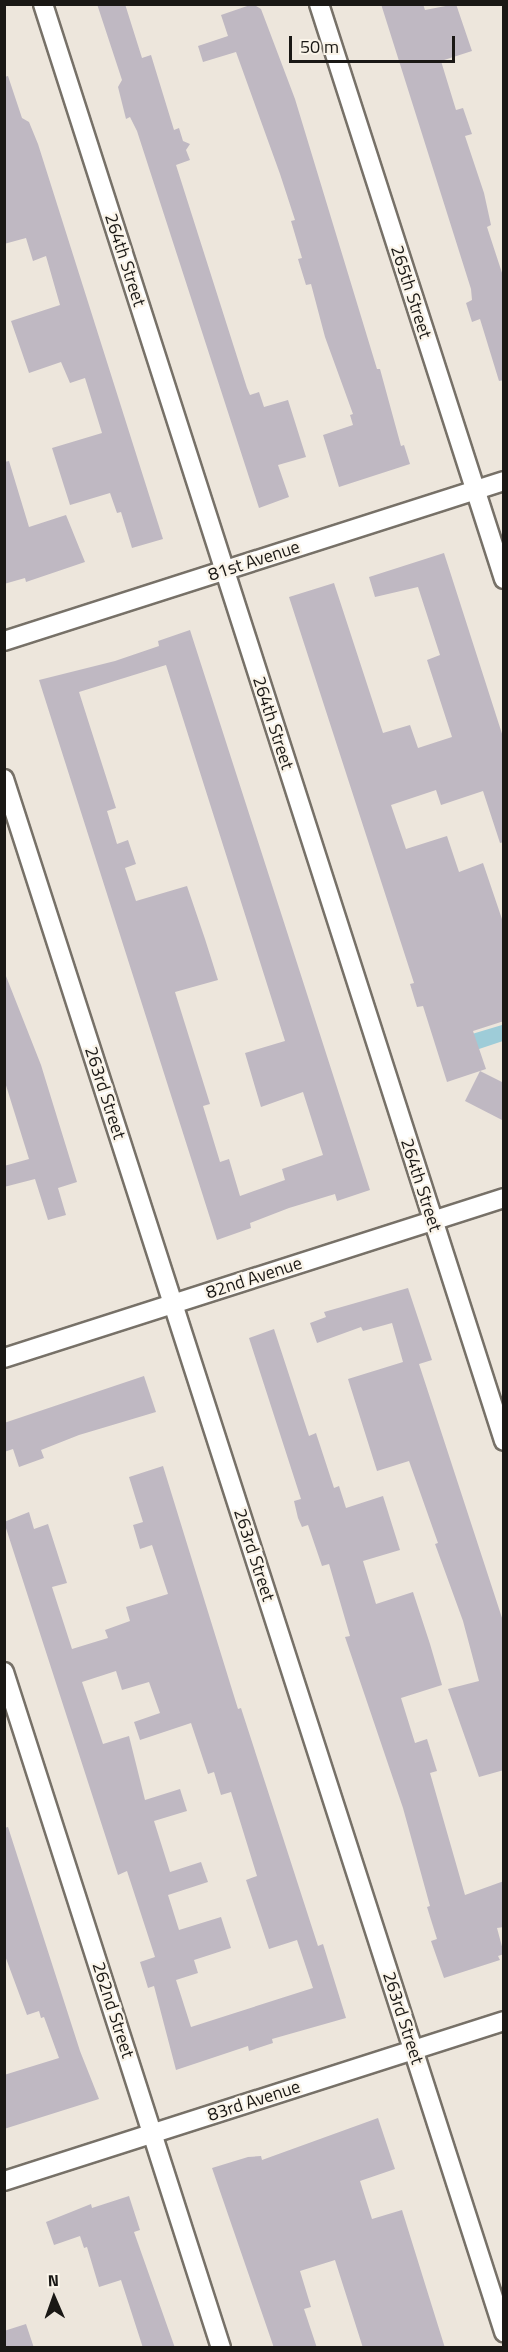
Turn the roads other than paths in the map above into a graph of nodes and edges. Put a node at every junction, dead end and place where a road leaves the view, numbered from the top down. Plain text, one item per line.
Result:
1 (43, 4) edge
2 (319, 4) edge
3 (504, 481) edge
4 (475, 490) junction
5 (225, 571) junction
6 (504, 579) edge
7 (4, 641) edge
8 (4, 779) edge
9 (504, 1198) edge
10 (433, 1221) junction
11 (173, 1304) junction
12 (4, 1358) edge
13 (504, 1441) edge
14 (4, 1672) edge
15 (504, 2021) edge
16 (413, 2050) junction
17 (152, 2134) junction
18 (4, 2181) edge
19 (504, 2332) edge
20 (221, 2348) edge

1 - 5 street, 264th Street
2 - 4 street, 265th Street
3 - 4 street, 81st Avenue
4 - 5 street, 81st Avenue
4 - 6 street, 265th Street
5 - 7 street, 81st Avenue
5 - 10 street, 264th Street
8 - 11 street, 263rd Street
9 - 10 street, 82nd Avenue
10 - 11 street, 82nd Avenue
10 - 13 street, 264th Street
11 - 12 street, 82nd Avenue
11 - 16 street, 263rd Street
14 - 17 street, 262nd Street
15 - 16 street, 83rd Avenue
16 - 17 street, 83rd Avenue
16 - 19 street, 263rd Street
17 - 18 street, 83rd Avenue
17 - 20 street, 262nd Street

